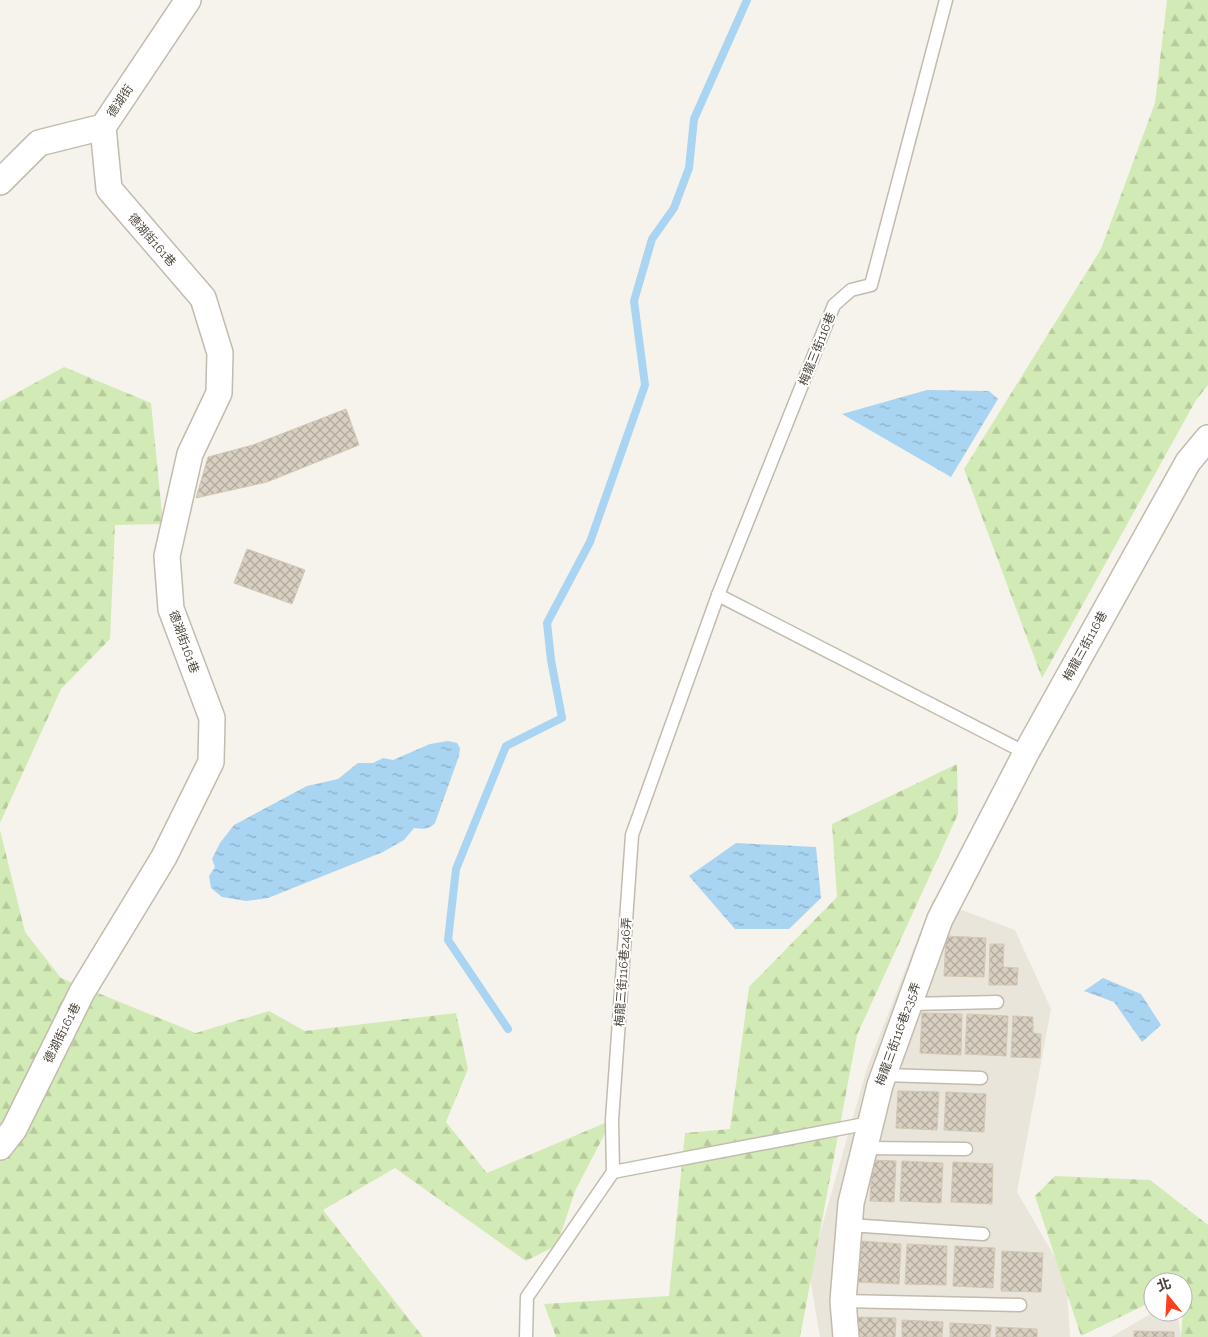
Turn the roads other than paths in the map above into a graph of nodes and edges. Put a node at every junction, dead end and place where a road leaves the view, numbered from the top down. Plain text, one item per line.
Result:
1 (188, 0) edge
2 (946, 0) edge
3 (103, 127) junction
4 (0, 182) edge
5 (1208, 438) edge
6 (718, 595) junction
7 (1026, 753) junction
8 (997, 1002) dead end
9 (909, 1004) junction
10 (883, 1075) junction
11 (981, 1078) dead end
12 (870, 1123) junction
13 (0, 1146) edge
14 (864, 1148) junction
15 (966, 1149) dead end
16 (613, 1172) junction
17 (850, 1225) junction
18 (983, 1234) dead end
19 (843, 1301) junction
20 (1020, 1305) dead end
21 (526, 1337) edge
22 (846, 1337) edge

1 - 3 street, 德湖街
2 - 6 lane, 梅龍三街116巷
3 - 4 street, 德湖街
3 - 13 street, 德湖街161巷
5 - 7 street, 梅龍三街116巷
6 - 7 lane
6 - 16 lane, 梅龍三街116巷246弄
7 - 9 street, 梅龍三街116巷235弄
8 - 9 lane
9 - 10 street, 梅龍三街116巷235弄
10 - 11 lane
10 - 12 street, 梅龍三街116巷235弄
12 - 14 street, 梅龍三街116巷235弄
12 - 16 lane
14 - 15 lane
14 - 17 street, 梅龍三街116巷235弄
16 - 21 lane
17 - 18 lane
17 - 19 street, 梅龍三街116巷235弄
19 - 20 lane
19 - 22 street, 梅龍三街116巷235弄

